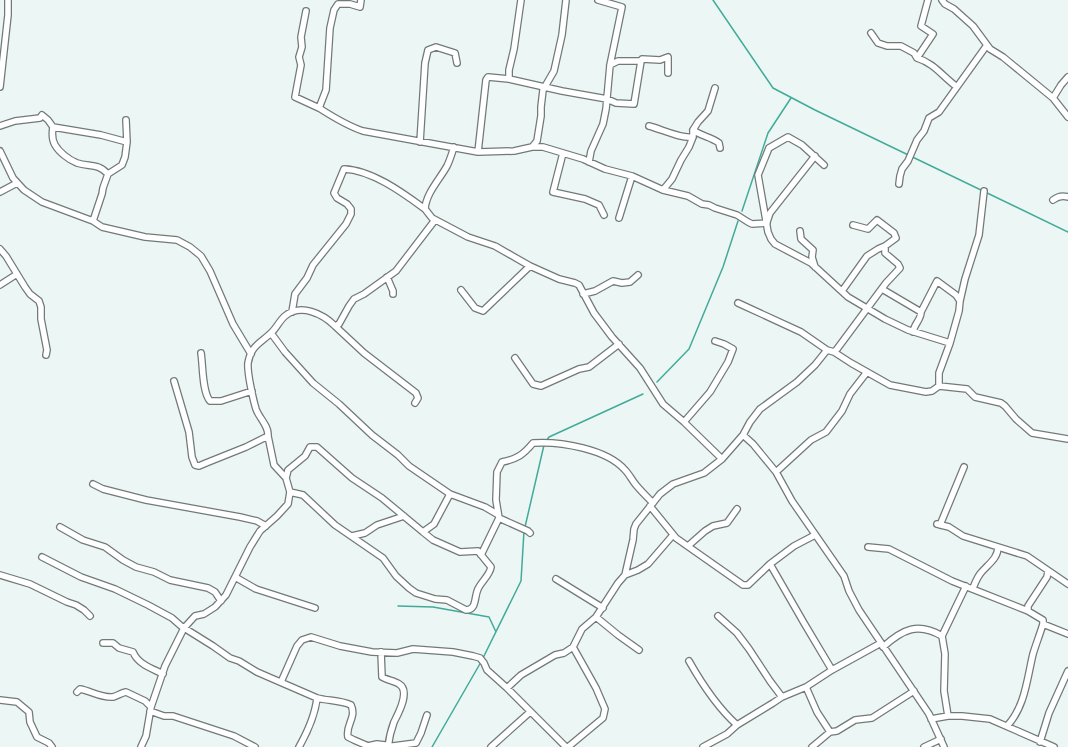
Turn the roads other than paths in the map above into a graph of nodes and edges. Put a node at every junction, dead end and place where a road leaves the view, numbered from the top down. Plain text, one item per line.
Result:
1 (8, 0) edge
2 (361, 0) edge
3 (521, 0) edge
4 (566, 0) edge
5 (598, 0) edge
6 (926, 0) edge
7 (942, 0) edge
8 (306, 11) dead end
9 (871, 34) dead end
10 (2, 38) edge
11 (987, 45) junction
12 (917, 58) junction
13 (641, 61) junction
14 (457, 63) dead end
15 (610, 65) junction
16 (668, 73) dead end
17 (1068, 77) edge
18 (509, 79) junction
19 (0, 87) edge
20 (546, 87) junction
21 (957, 87) junction
22 (715, 88) dead end
23 (1053, 98) junction
24 (607, 99) junction
25 (319, 108) junction
26 (1068, 117) edge
27 (126, 120) dead end
28 (0, 126) edge
29 (649, 126) dead end
30 (53, 127) junction
31 (693, 133) junction
32 (127, 142) junction
33 (420, 142) junction
34 (454, 147) junction
35 (532, 147) junction
36 (720, 148) dead end
37 (0, 151) edge
38 (478, 152) junction
39 (563, 153) junction
40 (815, 156) junction
41 (589, 162) junction
42 (824, 165) dead end
43 (108, 174) junction
44 (632, 176) junction
45 (17, 183) junction
46 (899, 184) dead end
47 (663, 190) junction
48 (984, 191) dead end
49 (0, 192) edge
50 (1068, 197) edge
51 (1053, 200) dead end
52 (425, 209) junction
53 (604, 215) dead end
54 (619, 218) dead end
55 (435, 220) junction
56 (93, 221) junction
57 (767, 223) junction
58 (853, 225) dead end
59 (800, 231) dead end
60 (885, 246) junction
61 (0, 249) edge
62 (530, 266) junction
63 (815, 267) junction
64 (17, 274) junction
65 (638, 275) dead end
66 (387, 277) junction
67 (0, 285) edge
68 (882, 289) junction
69 (461, 290) dead end
70 (842, 291) junction
71 (393, 294) dead end
72 (583, 294) junction
73 (960, 301) junction
74 (738, 303) dead end
75 (867, 309) junction
76 (292, 312) junction
77 (921, 312) junction
78 (335, 326) junction
79 (913, 332) junction
80 (271, 333) junction
81 (715, 341) dead end
82 (950, 343) junction
83 (618, 344) junction
84 (827, 350) junction
85 (202, 352) dead end
86 (834, 352) junction
87 (251, 354) junction
88 (46, 355) dead end
89 (515, 358) dead end
90 (867, 372) junction
91 (174, 381) dead end
92 (939, 386) junction
93 (252, 391) junction
94 (415, 403) dead end
95 (684, 422) junction
96 (743, 435) junction
97 (268, 436) junction
98 (1068, 439) edge
99 (722, 459) junction
100 (964, 467) dead end
101 (776, 472) junction
102 (286, 478) junction
103 (93, 484) dead end
104 (290, 492) junction
105 (450, 494) junction
106 (651, 504) junction
107 (737, 509) dead end
108 (404, 516) junction
109 (498, 516) junction
110 (266, 526) junction
111 (60, 528) dead end
112 (423, 532) junction
113 (530, 533) dead end
114 (673, 535) junction
115 (815, 535) junction
116 (352, 536) junction
117 (688, 546) junction
118 (868, 547) dead end
119 (998, 547) junction
120 (480, 554) junction
121 (42, 557) dead end
122 (770, 564) junction
123 (1048, 571) junction
124 (0, 575) edge
125 (625, 575) junction
126 (235, 577) junction
127 (556, 579) dead end
128 (1068, 584) edge
129 (966, 586) junction
130 (973, 588) junction
131 (221, 601) junction
132 (315, 608) dead end
133 (603, 608) junction
134 (1028, 611) junction
135 (90, 616) dead end
136 (718, 616) dead end
137 (596, 617) junction
138 (1043, 624) junction
139 (184, 628) junction
140 (1068, 634) edge
141 (942, 636) junction
142 (103, 642) dead end
143 (882, 645) junction
144 (573, 647) junction
145 (639, 650) dead end
146 (381, 652) junction
147 (689, 661) dead end
148 (832, 670) junction
149 (1068, 672) edge
150 (163, 674) junction
151 (281, 682) junction
152 (806, 687) junction
153 (507, 688) junction
154 (914, 691) junction
155 (77, 692) dead end
156 (782, 697) junction
157 (317, 698) junction
158 (0, 700) edge
159 (150, 709) junction
160 (530, 712) junction
161 (426, 715) dead end
162 (948, 716) junction
163 (931, 719) junction
164 (737, 725) junction
165 (1007, 726) junction
166 (830, 732) junction
167 (941, 740) junction
168 (1040, 742) junction
169 (52, 747) edge
170 (141, 747) edge
171 (255, 747) edge
172 (299, 747) edge
173 (389, 747) edge
174 (491, 747) edge
175 (567, 747) edge
176 (703, 747) edge
177 (812, 747) edge
178 (924, 747) edge
179 (944, 747) edge
180 (1054, 747) edge

1 - 10 street
2 - 25 street
3 - 18 street
4 - 20 street
5 - 15 street
6 - 12 street
7 - 11 street
8 - 25 street
9 - 12 street
10 - 19 street
11 - 21 street
11 - 23 street
12 - 21 street
13 - 15 street
13 - 16 street
13 - 24 street
14 - 33 street
15 - 24 street
17 - 23 street
18 - 20 street
18 - 38 street
20 - 24 street
20 - 35 street
21 - 46 street
22 - 31 street
23 - 26 street
24 - 41 street
25 - 33 street
27 - 32 street
28 - 30 street
29 - 31 street
30 - 32 street
30 - 43 street
31 - 36 street
31 - 47 street
32 - 43 street
33 - 34 street
34 - 38 street
34 - 52 street
35 - 38 street
35 - 39 street
37 - 45 street
39 - 41 street
39 - 53 street
40 - 42 street
40 - 57 street
40 - 57 street
41 - 44 street
43 - 56 street
44 - 47 street
44 - 54 street
45 - 49 street
45 - 56 street
47 - 57 street
48 - 73 street
50 - 51 street
52 - 55 street
52 - 76 street
55 - 62 street
55 - 66 street
56 - 87 street
57 - 63 street
58 - 60 street
59 - 63 street
60 - 68 street
60 - 70 street
61 - 64 street
62 - 69 street
62 - 72 street
63 - 70 street
64 - 67 street
64 - 88 street
65 - 72 street
66 - 71 street
66 - 78 street
68 - 75 street
68 - 77 street
70 - 75 street
72 - 83 street
73 - 77 street
73 - 82 street
74 - 84 street
75 - 79 street
75 - 86 street
76 - 78 street
76 - 80 street
77 - 79 street
78 - 94 street
79 - 82 street
80 - 87 street
80 - 105 street
81 - 95 street
82 - 92 street
83 - 89 street
83 - 95 street
84 - 86 street
84 - 96 street
85 - 93 street
86 - 90 street
87 - 93 street
90 - 92 street
90 - 101 street
91 - 97 street
92 - 98 street
93 - 97 street
95 - 99 street
96 - 99 street
96 - 101 street
97 - 102 street
99 - 106 street
100 - 119 street
101 - 115 street
102 - 104 street
102 - 108 street
103 - 110 street
104 - 110 street
104 - 116 street
105 - 109 street
105 - 112 street
106 - 109 street
106 - 114 street
106 - 125 street
107 - 117 street
108 - 112 street
108 - 116 street
109 - 113 street
109 - 120 street
110 - 126 street
111 - 131 street
112 - 120 street
114 - 117 street
114 - 125 street
115 - 122 street
115 - 143 street
116 - 120 street
117 - 122 street
118 - 129 street
119 - 123 street
119 - 130 street
121 - 139 street
122 - 148 street
123 - 128 street
123 - 134 street
124 - 135 street
125 - 133 street
126 - 131 street
126 - 132 street
127 - 133 street
129 - 130 street
129 - 141 street
130 - 134 street
131 - 139 street
133 - 137 street
134 - 138 street
136 - 156 street
137 - 144 street
137 - 145 street
138 - 140 street
138 - 165 street
139 - 150 street
139 - 151 street
141 - 143 street
141 - 162 street
142 - 150 street
143 - 148 street
143 - 154 street
144 - 153 street
144 - 175 street
146 - 151 street
146 - 153 street
146 - 173 street
147 - 164 street
148 - 152 street
149 - 168 street
150 - 159 street
151 - 157 street
152 - 156 street
152 - 166 street
153 - 160 street
154 - 163 street
154 - 166 street
155 - 159 street
156 - 164 street
157 - 172 street
157 - 173 street
158 - 169 street
159 - 170 street
159 - 171 street
160 - 174 street
160 - 175 street
161 - 173 street
162 - 163 street
162 - 165 street
163 - 167 street
164 - 176 street
165 - 168 street
166 - 177 street
167 - 178 street
167 - 179 street
168 - 180 street

